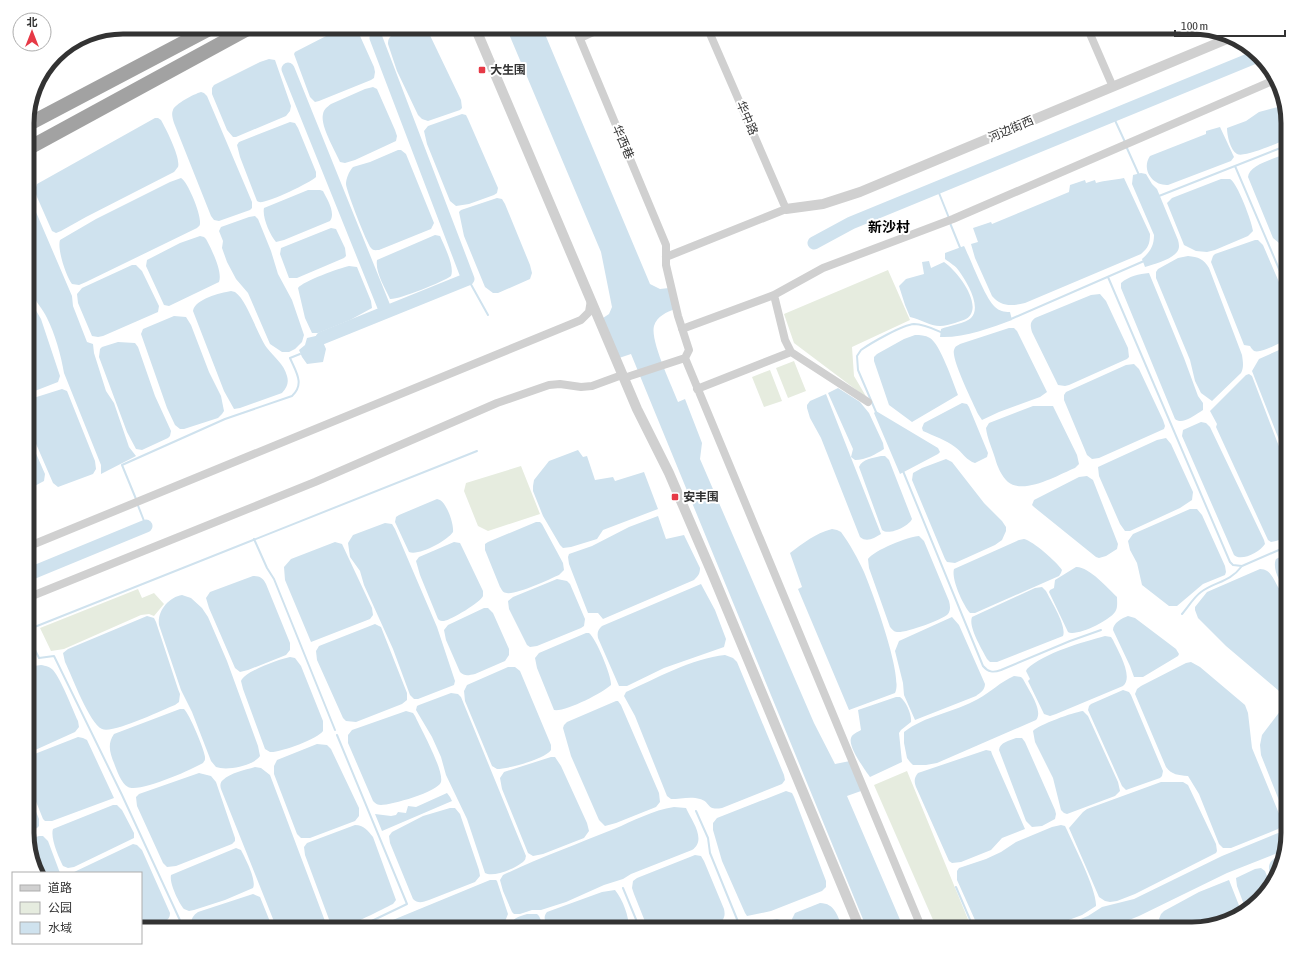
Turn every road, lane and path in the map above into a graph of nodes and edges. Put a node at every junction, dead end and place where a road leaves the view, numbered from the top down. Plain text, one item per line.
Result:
1 (200, 34) edge
2 (238, 34) edge
3 (478, 34) edge
4 (578, 34) edge
5 (589, 34) edge
6 (710, 34) edge
7 (1091, 34) edge
8 (580, 38) junction
9 (1224, 40) edge
10 (1271, 82) edge
11 (1113, 87) junction
12 (34, 121) edge
13 (34, 145) edge
14 (786, 209) junction
15 (666, 257) junction
16 (774, 295) junction
17 (590, 300) junction
18 (682, 329) junction
19 (791, 352) junction
20 (685, 358) junction
21 (623, 377) junction
22 (697, 389) junction
23 (868, 402) dead end
24 (34, 545) edge
25 (34, 595) edge
26 (857, 922) edge
27 (919, 922) edge

1 - 12 highway
2 - 13 highway
3 - 17 street
4 - 8 street, 华西巷
5 - 8 street
6 - 14 street, 华中路
7 - 11 street
8 - 15 street, 华西巷
9 - 11 street, 河边街西
10 - 16 street
11 - 14 street, 河边街西
14 - 15 street
15 - 18 street, 华西巷
16 - 18 street
16 - 19 street
17 - 21 street
17 - 24 street
18 - 20 street, 华西巷
19 - 22 street
19 - 23 street
20 - 21 street
20 - 22 street
21 - 25 street
21 - 26 street
22 - 27 street

